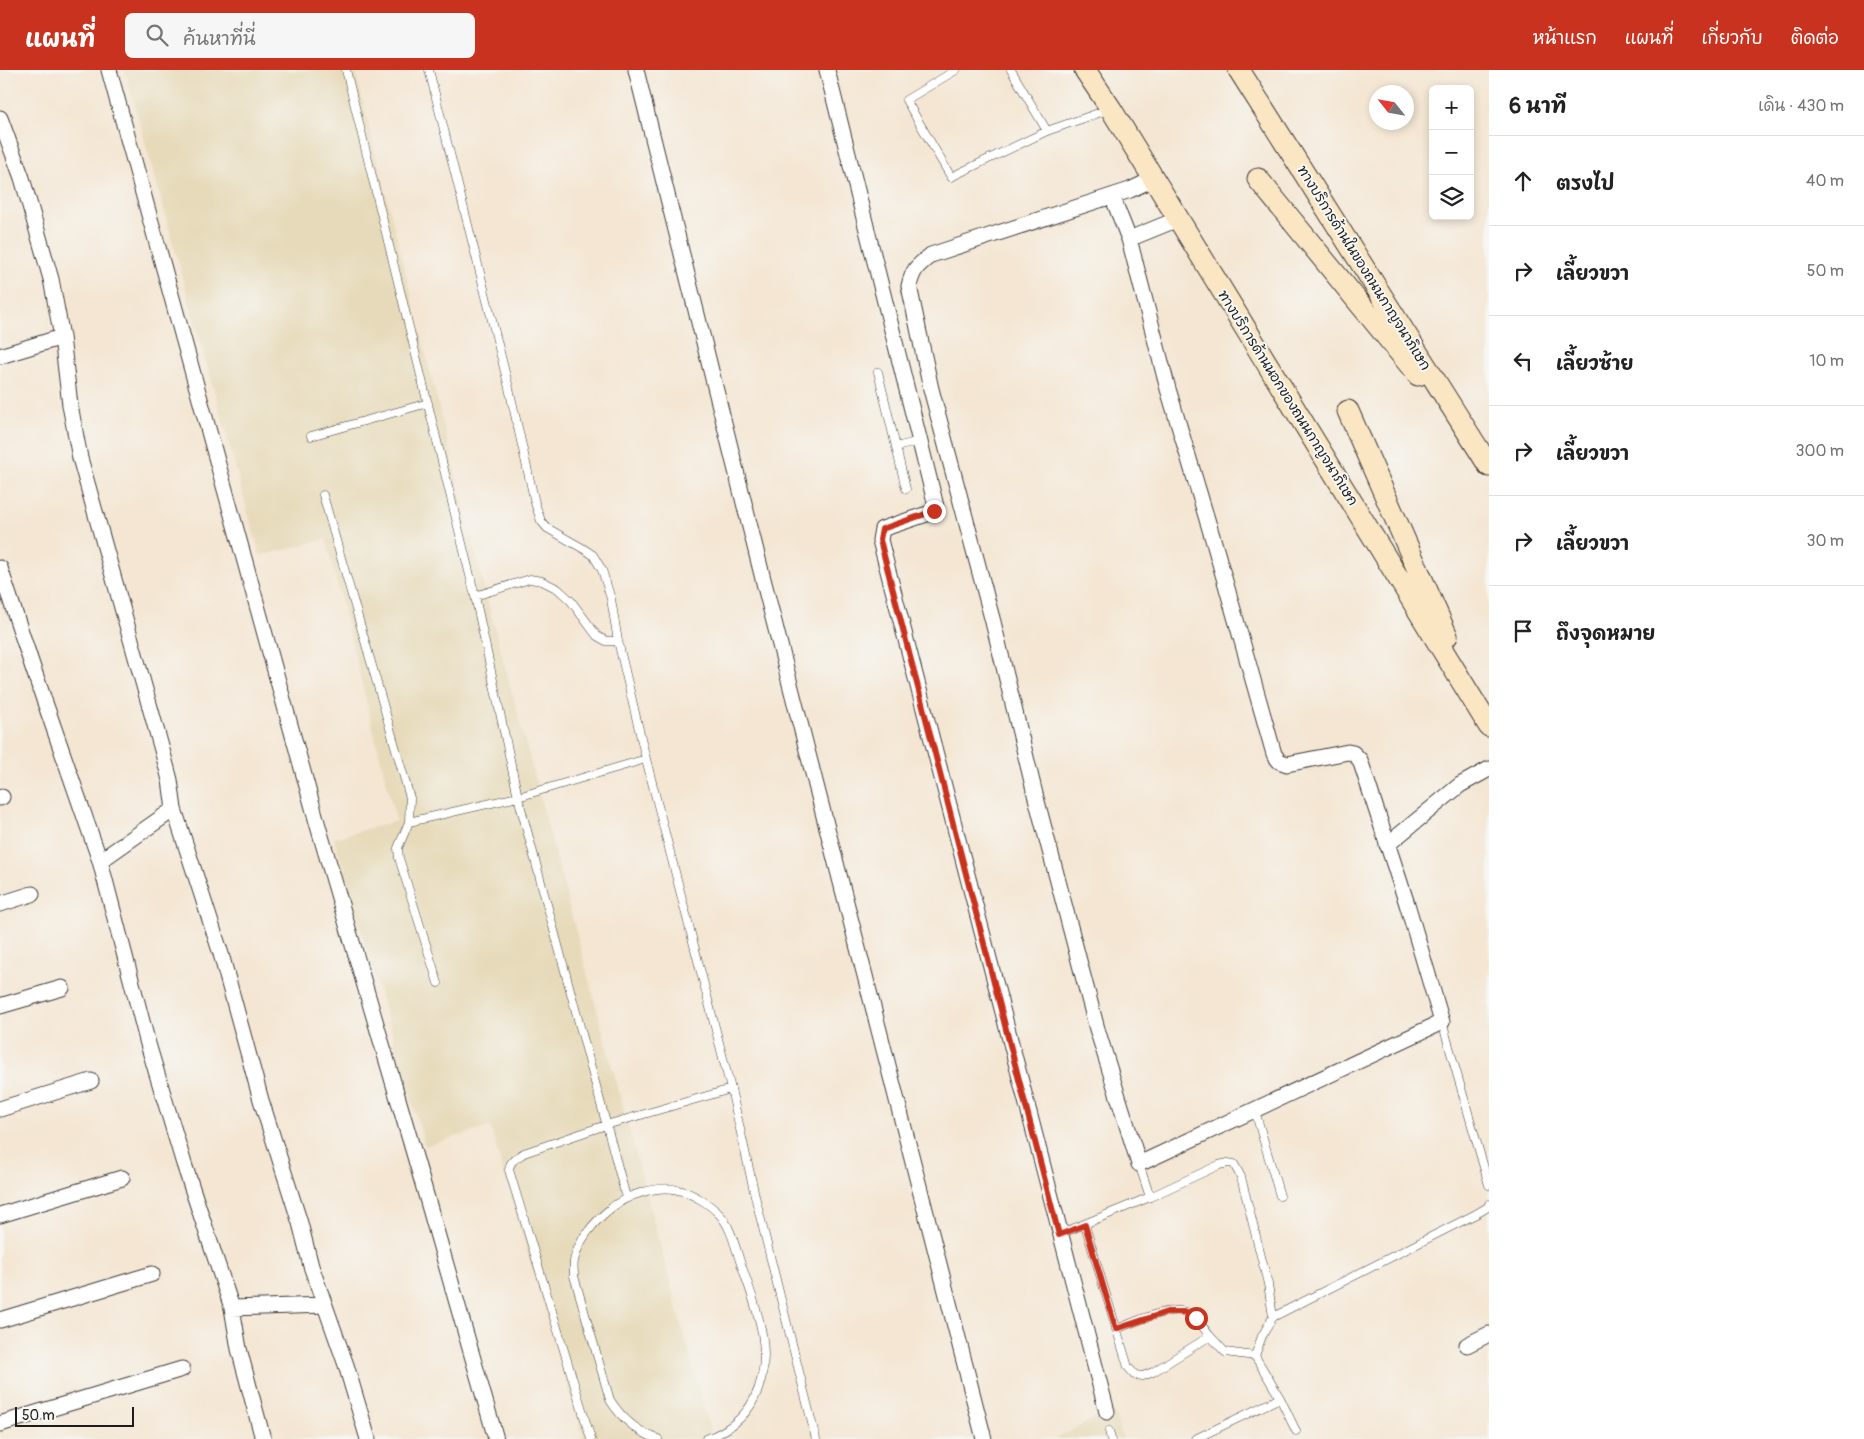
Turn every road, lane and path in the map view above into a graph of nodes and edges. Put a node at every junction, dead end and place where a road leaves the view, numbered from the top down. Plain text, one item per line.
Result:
1 (109, 70) edge
2 (346, 70) edge
3 (429, 70) edge
4 (636, 70) edge
5 (827, 70) edge
6 (956, 70) edge
7 (1011, 70) edge
8 (1085, 70) edge
9 (1239, 70) edge
10 (1110, 108) junction
11 (0, 118) edge
12 (1047, 131) junction
13 (1153, 178) junction
14 (1258, 179) dead end
15 (1112, 196) junction
16 (1178, 219) junction
17 (1129, 240) junction
18 (62, 337) junction
19 (0, 356) edge
20 (878, 372) dead end
21 (428, 403) junction
22 (1348, 411) dead end
23 (311, 436) dead end
24 (920, 441) junction
25 (896, 447) junction
26 (1478, 448) junction
27 (1489, 466) edge
28 (906, 489) dead end
29 (323, 495) dead end
30 (0, 568) edge
31 (475, 596) junction
32 (618, 641) junction
33 (1485, 719) edge
34 (646, 759) junction
35 (1489, 769) edge
36 (518, 797) junction
37 (174, 809) junction
38 (409, 822) junction
39 (1387, 845) junction
40 (100, 861) junction
41 (32, 894) dead end
42 (0, 904) edge
43 (438, 983) dead end
44 (62, 988) dead end
45 (0, 1006) edge
46 (1442, 1022) junction
47 (91, 1081) dead end
48 (731, 1089) junction
49 (0, 1109) edge
50 (1255, 1111) junction
51 (606, 1125) junction
52 (1139, 1164) junction
53 (122, 1178) dead end
54 (1489, 1185) edge
55 (1280, 1196) dead end
56 (626, 1197) junction
57 (1150, 1197) junction
58 (1489, 1204) edge
59 (0, 1215) edge
60 (1085, 1225) junction
61 (1059, 1235) junction
62 (152, 1274) dead end
63 (325, 1306) junction
64 (232, 1308) junction
65 (1273, 1317) junction
66 (0, 1320) edge
67 (1116, 1329) junction
68 (1489, 1334) edge
69 (1210, 1336) junction
70 (1467, 1345) dead end
71 (1255, 1356) junction
72 (182, 1369) dead end
73 (1280, 1398) junction
74 (1107, 1412) dead end
75 (0, 1424) edge
76 (1296, 1431) dead end
77 (263, 1439) edge
78 (368, 1439) edge
79 (496, 1439) edge
80 (590, 1439) edge
81 (658, 1439) edge
82 (706, 1439) edge
83 (816, 1439) edge
84 (984, 1439) edge
85 (1195, 1439) edge

1 - 79 street
2 - 21 lane
3 - 32 lane
4 - 84 street
5 - 24 street
6 - 12 lane
7 - 12 lane
8 - 10 main road, ทางบริการด้านนอกของถนนกาญจนาภิเษก
9 - 26 main road, ทางบริการด้านในของถนนกาญจนาภิเษก
10 - 12 lane
10 - 13 main road, ทางบริการด้านนอกของถนนกาญจนาภิเษก
11 - 18 street
13 - 15 street
13 - 16 main road, ทางบริการด้านนอกของถนนกาญจนาภิเษก
14 - 26 main road
15 - 17 street
15 - 52 street
16 - 17 street
16 - 33 main road, ทางบริการด้านนอกของถนนกาญจนาภิเษก
17 - 39 street
18 - 19 street
18 - 37 street
20 - 25 lane
21 - 23 lane
21 - 31 lane
22 - 33 main road
24 - 25 lane
24 - 61 street
25 - 28 lane
26 - 27 main road, ทางบริการด้านในของถนนกาญจนาภิเษก
29 - 38 lane
30 - 40 street
31 - 32 lane
31 - 36 lane
32 - 34 lane
34 - 36 lane
34 - 48 lane
35 - 39 street
36 - 38 lane
36 - 51 lane
37 - 40 street
37 - 63 street
38 - 43 lane
39 - 46 street
40 - 64 street
41 - 42 street
44 - 45 street
46 - 50 street
46 - 54 lane
47 - 49 street
48 - 51 lane
48 - 83 lane
50 - 52 street
50 - 55 lane
51 - 56 lane
51 - 80 lane
52 - 57 lane
53 - 59 street
56 - 81 lane
56 - 82 lane
57 - 60 lane
57 - 65 lane
58 - 65 lane
60 - 61 lane
60 - 67 lane
61 - 74 street
62 - 66 street
63 - 64 street
63 - 78 street
64 - 77 street
65 - 71 lane
67 - 69 lane
67 - 69 lane
68 - 70 street
69 - 71 lane
71 - 73 lane
72 - 75 street
73 - 76 lane
73 - 85 lane

